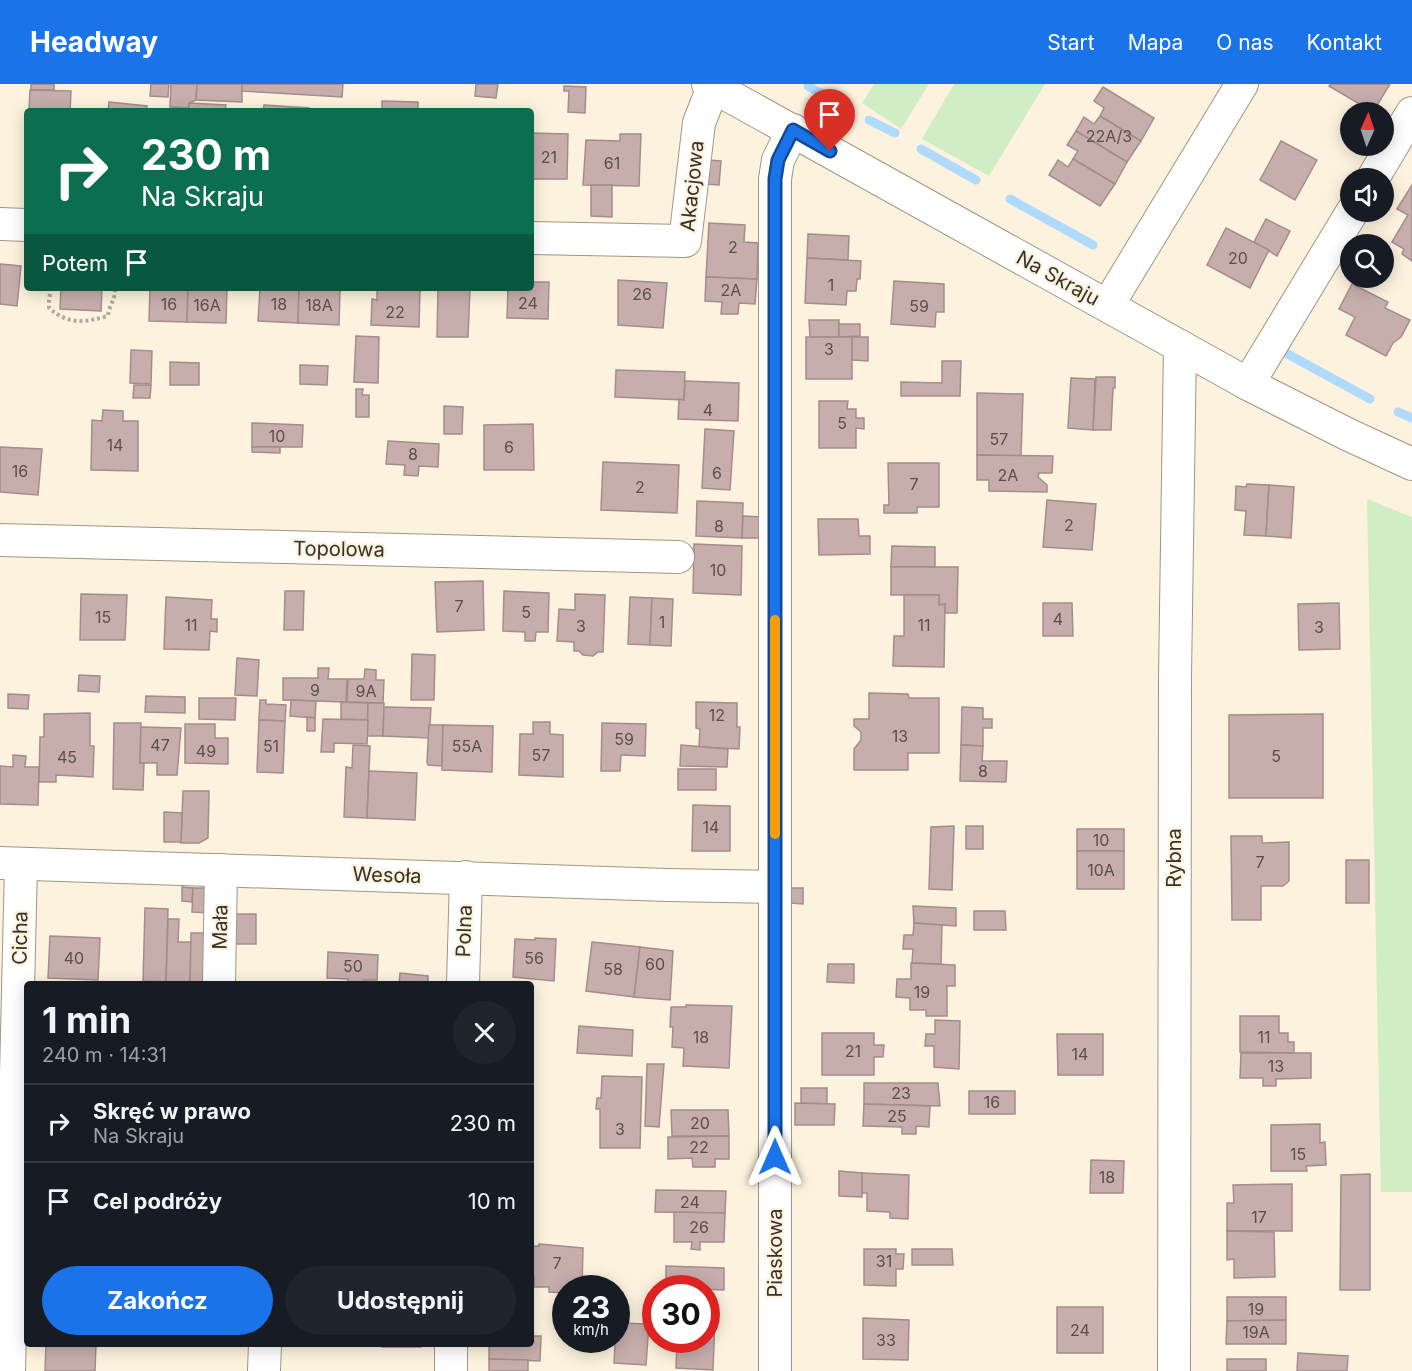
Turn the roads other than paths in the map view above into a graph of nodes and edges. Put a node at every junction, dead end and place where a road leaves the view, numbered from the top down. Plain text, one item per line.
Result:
1 (1242, 84) edge
2 (710, 86) edge
3 (1412, 113) edge
4 (793, 130) junction
5 (1379, 168) edge
6 (1346, 222) edge
7 (0, 224) edge
8 (24, 225) edge
9 (534, 238) edge
10 (1108, 306) junction
11 (1180, 346) junction
12 (1248, 384) junction
13 (1412, 464) edge
14 (0, 540) edge
15 (678, 557) dead end
16 (11, 864) edge
17 (221, 870) junction
18 (466, 877) junction
19 (774, 887) junction
20 (219, 981) edge
21 (463, 981) edge
22 (265, 1347) edge
23 (452, 1347) edge
24 (9, 1371) edge
25 (264, 1371) edge
26 (451, 1371) edge
27 (775, 1371) edge
28 (1174, 1371) edge

1 - 10 street
2 - 4 street, Na Skraju
2 - 9 street, Akacjowa
3 - 5 street
4 - 10 street, Na Skraju
4 - 19 street, Piaskowa
6 - 12 street
7 - 8 street
10 - 11 street, Na Skraju
11 - 12 street, Na Skraju
11 - 28 street, Rybna
12 - 13 street, Na Skraju
14 - 15 street, Topolowa
16 - 17 street, Wesoła
16 - 24 street, Cicha
17 - 18 street, Wesoła
17 - 20 street, Mała
18 - 19 street, Wesoła
18 - 21 street, Polna
19 - 27 street, Piaskowa
22 - 25 street
23 - 26 street

